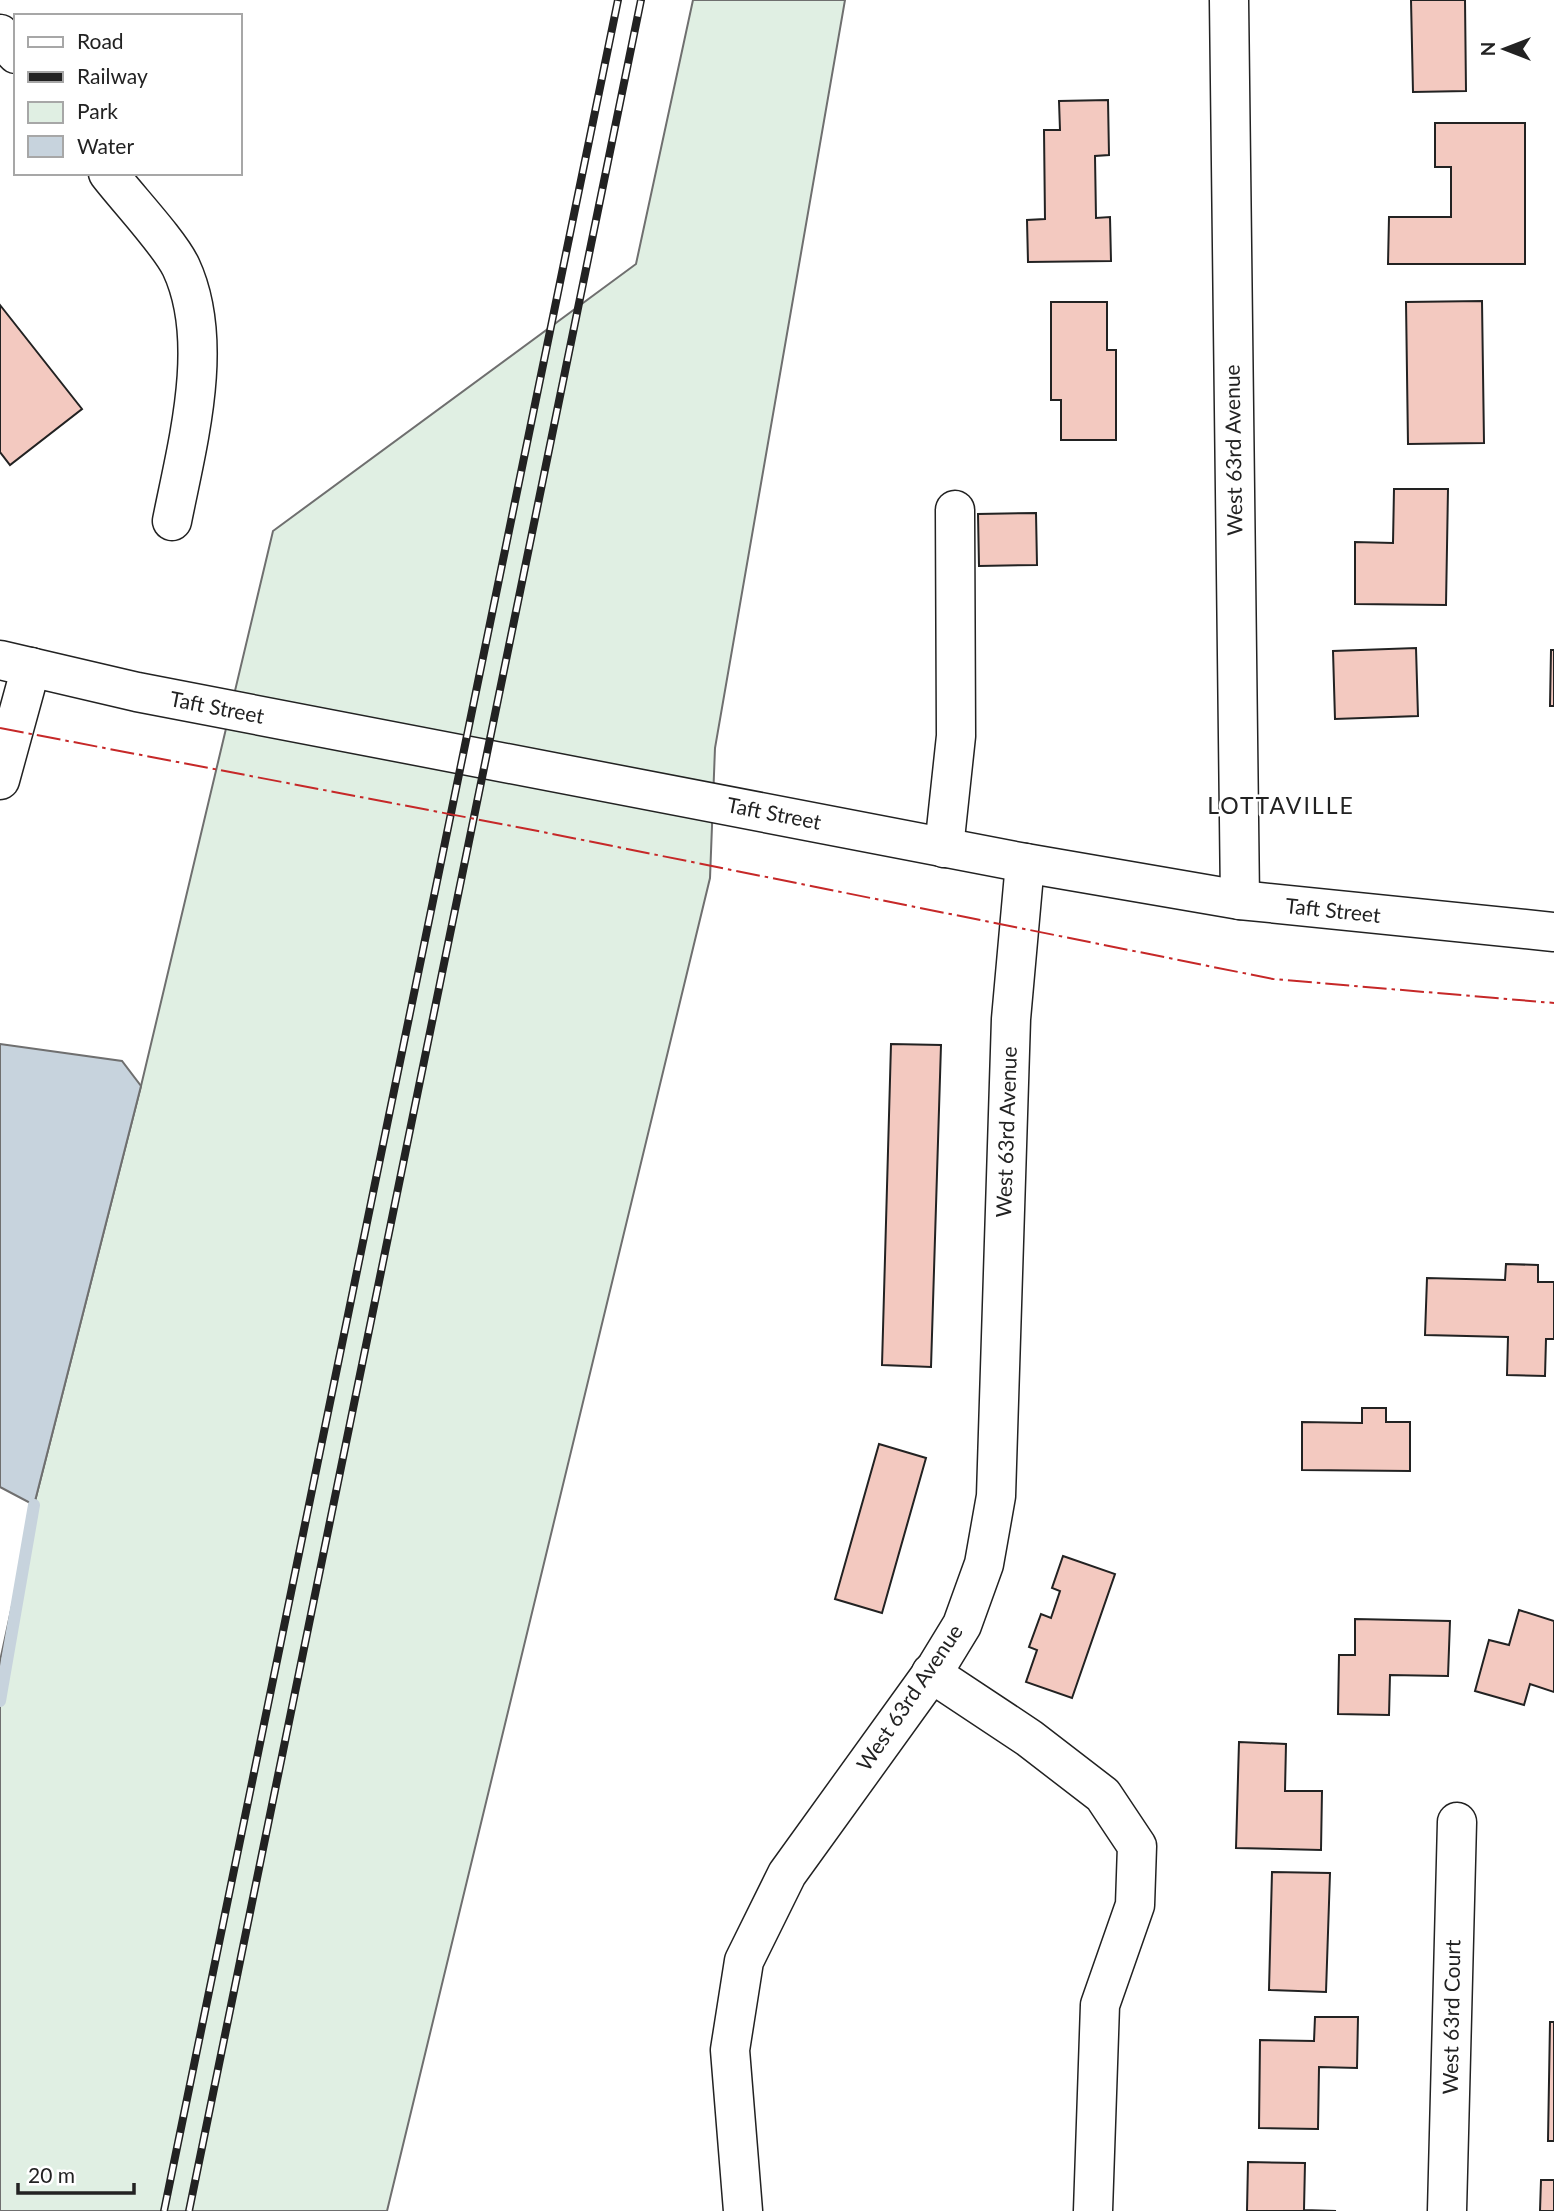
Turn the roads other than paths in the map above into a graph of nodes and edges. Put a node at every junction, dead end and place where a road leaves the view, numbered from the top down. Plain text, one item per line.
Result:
1 (1229, 0) edge
2 (0, 34) edge
3 (14, 52) edge
4 (110, 175) edge
5 (955, 510) dead end
6 (172, 522) dead end
7 (15, 664) edge
8 (0, 780) edge
9 (944, 848) junction
10 (1026, 863) junction
11 (1240, 900) junction
12 (1554, 932) edge
13 (931, 1673) junction
14 (1457, 1822) dead end
15 (743, 2211) edge
16 (1093, 2211) edge
17 (1447, 2211) edge

1 - 11 street, West 63rd Avenue
2 - 3 street
4 - 6 street
5 - 9 street
7 - 8 street
7 - 9 street, Taft Street
9 - 10 street, Taft Street
10 - 11 street, Taft Street
10 - 13 street, West 63rd Avenue
11 - 12 street, Taft Street
13 - 15 street, West 63rd Avenue
13 - 16 street
14 - 17 street, West 63rd Court

